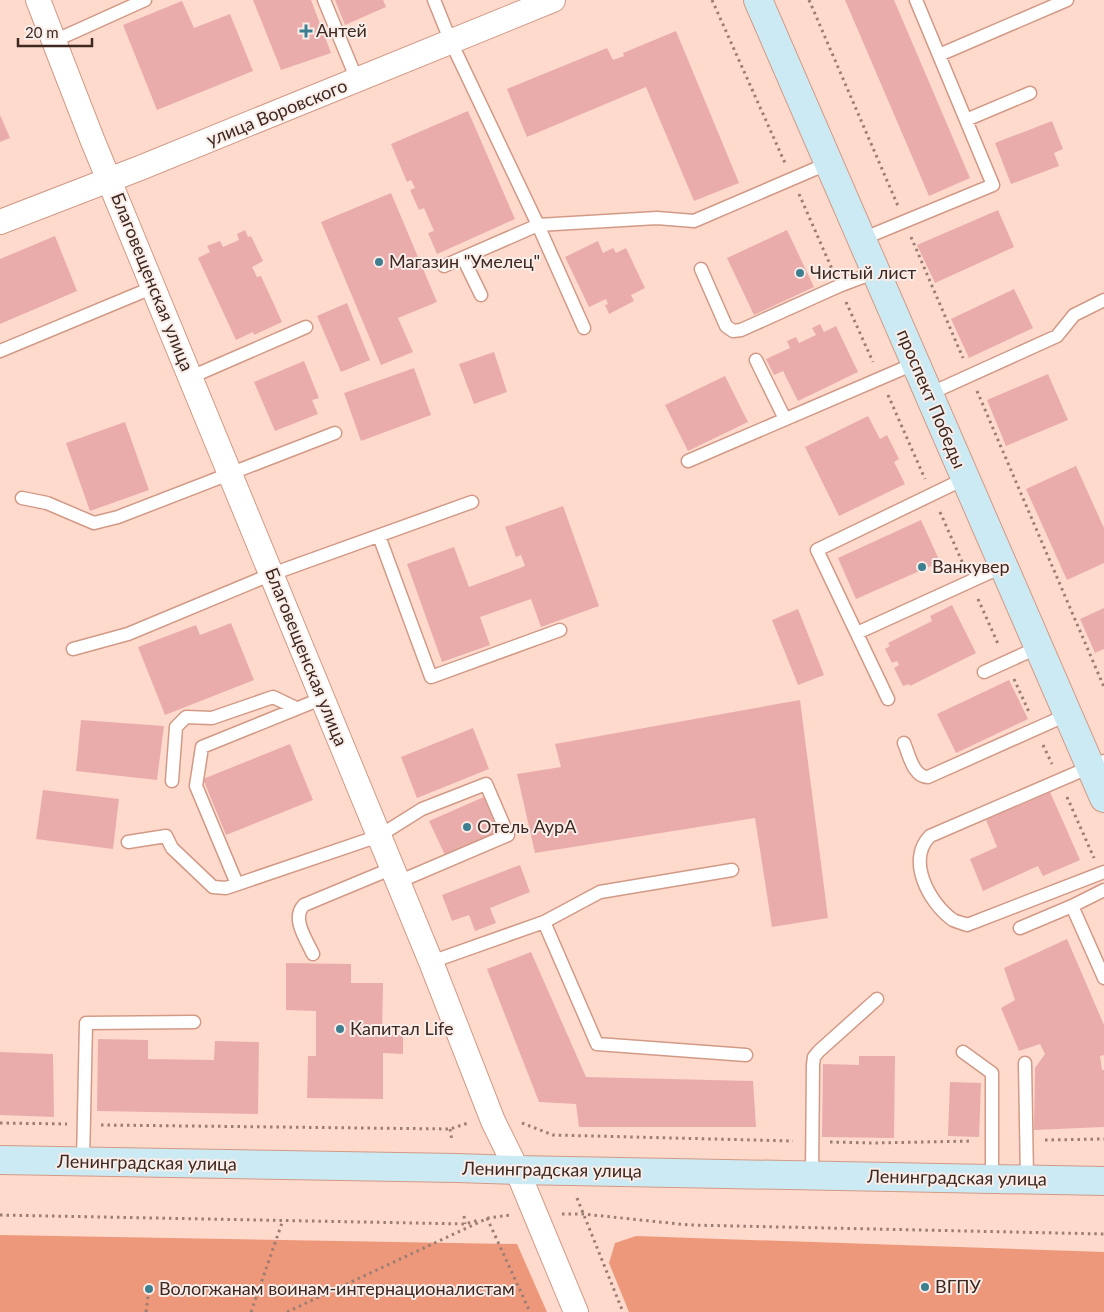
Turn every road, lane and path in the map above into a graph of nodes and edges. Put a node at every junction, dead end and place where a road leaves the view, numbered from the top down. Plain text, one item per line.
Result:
1 (38, 0) edge
2 (145, 0) edge
3 (324, 0) edge
4 (434, 0) edge
5 (553, 0) edge
6 (712, 0) edge
7 (758, 0) edge
8 (809, 0) edge
9 (916, 0) edge
10 (1067, 0) edge
11 (54, 42) junction
12 (450, 42) junction
13 (939, 55) junction
14 (358, 80) junction
15 (1030, 93) dead end
16 (966, 120) junction
17 (829, 163) junction
18 (792, 179) junction
19 (110, 180) junction
20 (0, 222) edge
21 (904, 222) junction
22 (538, 225) junction
23 (862, 239) junction
24 (463, 258) junction
25 (444, 266) dead end
26 (701, 269) dead end
27 (876, 272) junction
28 (839, 286) junction
29 (154, 287) junction
30 (481, 295) dead end
31 (1104, 300) edge
32 (306, 326) dead end
33 (584, 328) dead end
34 (0, 351) edge
35 (756, 360) dead end
36 (916, 363) junction
37 (970, 376) junction
38 (191, 377) junction
39 (880, 378) junction
40 (929, 394) junction
41 (785, 419) junction
42 (335, 433) dead end
43 (688, 461) dead end
44 (231, 474) junction
45 (966, 478) junction
46 (932, 494) junction
47 (22, 498) dead end
48 (472, 502) dead end
49 (379, 536) junction
50 (1004, 566) junction
51 (272, 574) junction
52 (970, 581) junction
53 (560, 630) dead end
54 (857, 633) junction
55 (1039, 647) junction
56 (73, 649) dead end
57 (1007, 662) junction
58 (984, 672) dead end
59 (1104, 687) edge
60 (323, 698) junction
61 (888, 698) dead end
62 (296, 708) junction
63 (1069, 714) junction
64 (1036, 728) junction
65 (904, 742) dead end
66 (1098, 764) edge
67 (172, 781) dead end
68 (1059, 781) junction
69 (1104, 798) edge
70 (379, 836) junction
71 (128, 842) dead end
72 (732, 870) dead end
73 (1102, 872) edge
74 (395, 875) junction
75 (237, 884) junction
76 (1104, 890) edge
77 (1072, 906) junction
78 (544, 922) junction
79 (1020, 928) dead end
80 (313, 954) dead end
81 (431, 962) junction
82 (1104, 978) edge
83 (878, 1000) dead end
84 (194, 1022) dead end
85 (963, 1052) dead end
86 (746, 1055) dead end
87 (1025, 1063) dead end
88 (0, 1123) edge
89 (468, 1123) dead end
90 (84, 1125) junction
91 (450, 1129) junction
92 (553, 1135) dead end
93 (452, 1141) dead end
94 (555, 1144) dead end
95 (0, 1160) edge
96 (83, 1162) junction
97 (517, 1170) junction
98 (812, 1175) junction
99 (992, 1179) junction
100 (1027, 1179) junction
101 (1104, 1181) edge
102 (577, 1198) dead end
103 (534, 1213) junction
104 (583, 1214) junction
105 (0, 1215) edge
106 (464, 1216) dead end
107 (488, 1218) junction
108 (283, 1220) junction
109 (465, 1224) junction
110 (1104, 1234) edge
111 (149, 1289) dead end
112 (146, 1312) edge
113 (251, 1312) edge
114 (287, 1312) edge
115 (530, 1312) edge
116 (576, 1312) edge
117 (623, 1312) edge

1 - 11 street, Благовещенская улица
2 - 11 lane
3 - 14 lane
4 - 12 lane
5 - 12 street, улица Воровского
6 - 18 path
7 - 17 main road, проспект Победы
8 - 21 path
9 - 13 lane
10 - 13 lane
11 - 19 street, Благовещенская улица
12 - 14 street, улица Воровского
12 - 22 lane
13 - 16 lane
14 - 19 street, улица Воровского
15 - 16 lane
16 - 21 lane
17 - 18 lane
17 - 23 main road, проспект Победы
18 - 22 lane
18 - 28 path
19 - 20 street, улица Воровского
19 - 29 street, Благовещенская улица
21 - 23 lane
21 - 37 path
22 - 24 lane
22 - 33 lane
23 - 27 main road, проспект Победы
24 - 25 lane
24 - 30 lane
26 - 28 lane
27 - 28 lane
27 - 36 main road, проспект Победы
28 - 39 path
29 - 34 lane
29 - 38 street, Благовещенская улица
31 - 37 lane
32 - 38 lane
35 - 41 lane
36 - 39 lane
36 - 40 main road, проспект Победы
37 - 40 lane
37 - 59 path
38 - 44 street, Благовещенская улица
39 - 41 lane
39 - 46 path
40 - 45 main road, проспект Победы
41 - 43 lane
42 - 44 lane
44 - 47 lane
44 - 51 street, Благовещенская улица
45 - 46 lane
45 - 50 main road, проспект Победы
46 - 52 path
46 - 54 lane
48 - 49 lane
49 - 51 lane
49 - 53 lane
50 - 52 lane
50 - 55 main road, проспект Победы
51 - 56 lane
51 - 60 street, Благовещенская улица
52 - 54 lane
52 - 57 path
54 - 61 lane
55 - 57 lane
55 - 63 main road, проспект Победы
57 - 58 lane
57 - 64 path
60 - 62 lane
60 - 70 street, Благовещенская улица
62 - 67 lane
62 - 75 lane
63 - 64 lane
63 - 66 main road, проспект Победы
64 - 65 lane
64 - 68 path
66 - 68 lane
66 - 69 main road, проспект Победы
68 - 73 path
68 - 73 lane
70 - 74 street, Благовещенская улица
70 - 74 lane
70 - 75 lane
71 - 75 lane
72 - 78 lane
74 - 80 lane
74 - 81 street, Благовещенская улица
76 - 77 lane
77 - 79 lane
77 - 82 lane
78 - 81 lane
78 - 86 lane
81 - 97 street, Благовещенская улица
83 - 98 lane
84 - 90 lane
85 - 99 lane
87 - 100 lane
88 - 90 path
89 - 91 path
90 - 91 path
90 - 96 lane
91 - 93 path
92 - 94 path
95 - 96 main road, Ленинградская улица
96 - 97 main road, Ленинградская улица
97 - 98 main road, Ленинградская улица
97 - 103 street, Благовещенская улица
98 - 99 main road, Ленинградская улица
99 - 100 main road, Ленинградская улица
100 - 101 main road, Ленинградская улица
102 - 104 path
103 - 104 path
103 - 107 path
103 - 116 street, Благовещенская улица
104 - 110 path
104 - 117 path
105 - 108 path
106 - 109 path
107 - 109 path
107 - 114 path
107 - 115 path
108 - 109 path
108 - 113 path
111 - 112 path

